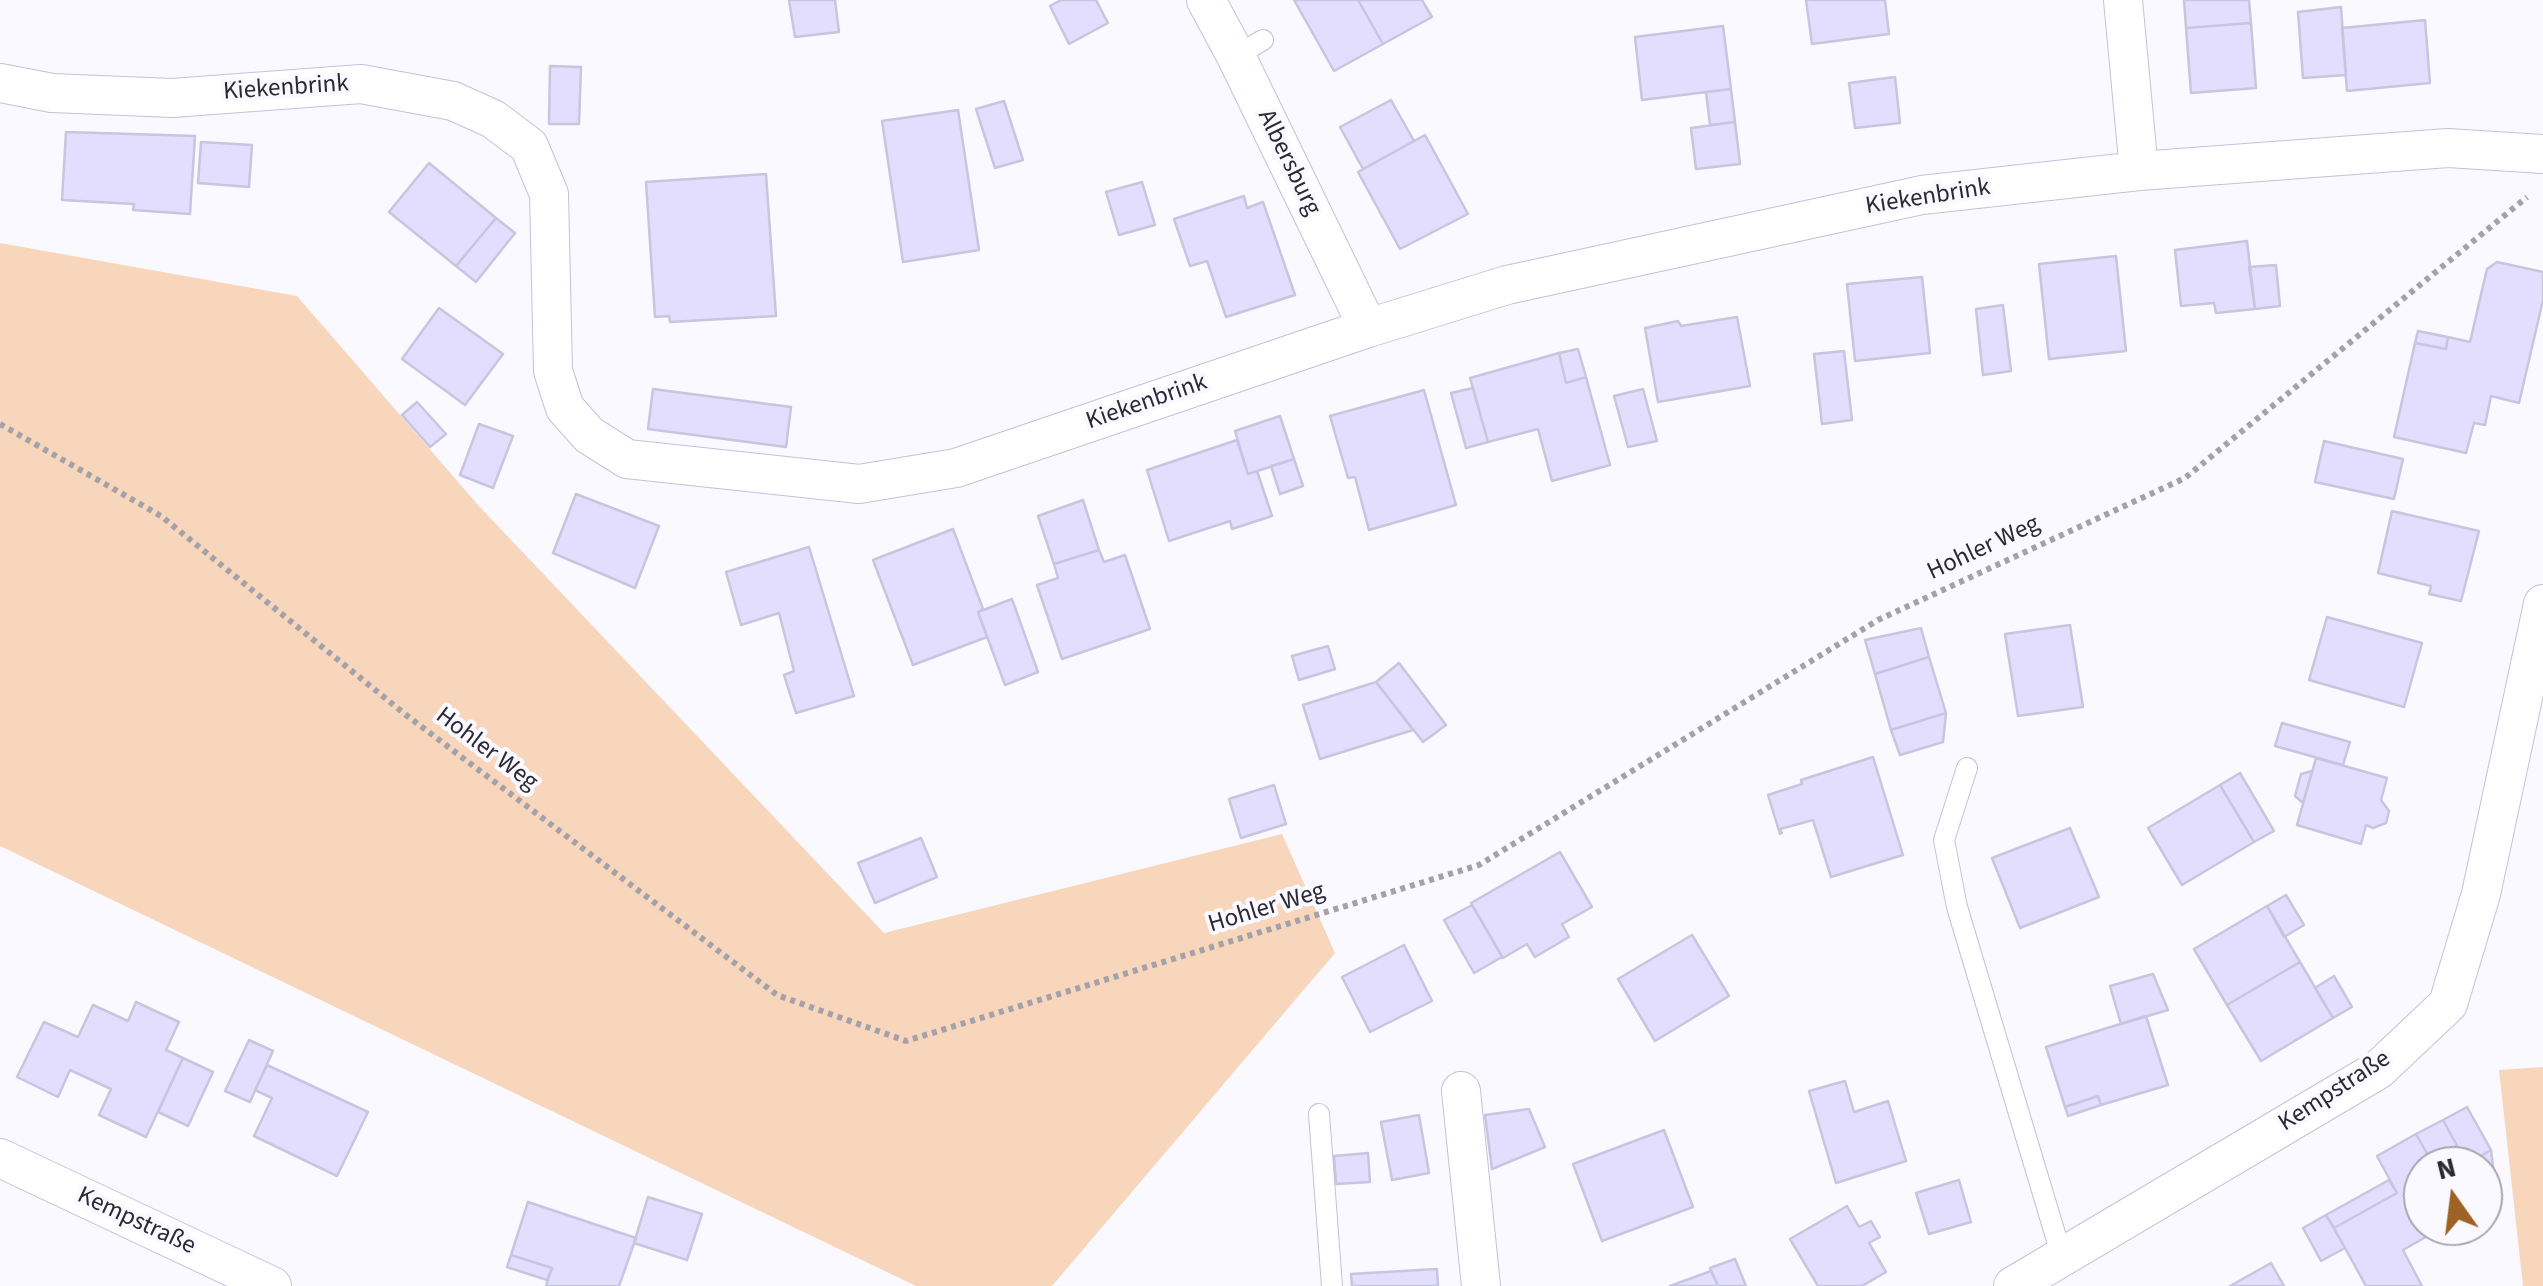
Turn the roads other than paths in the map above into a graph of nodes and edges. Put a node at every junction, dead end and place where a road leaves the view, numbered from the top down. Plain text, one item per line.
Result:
1 (1206, 0) edge
2 (2123, 0) edge
3 (0, 83) edge
4 (2543, 154) edge
5 (2139, 171) junction
6 (1368, 328) junction
7 (2543, 604) edge
8 (1967, 768) dead end
9 (1462, 1091) dead end
10 (1319, 1114) dead end
11 (0, 1158) edge
12 (2062, 1257) junction
13 (272, 1286) edge
14 (1332, 1286) edge
15 (1481, 1286) edge
16 (2013, 1286) edge

1 - 6 street, Albersburg
2 - 5 street
3 - 6 street, Kiekenbrink
4 - 5 street, Kiekenbrink
5 - 6 street, Kiekenbrink
7 - 12 street, Kempstraße
8 - 12 lane
9 - 15 street
10 - 14 lane
11 - 13 street, Kempstraße
12 - 16 street, Kempstraße

